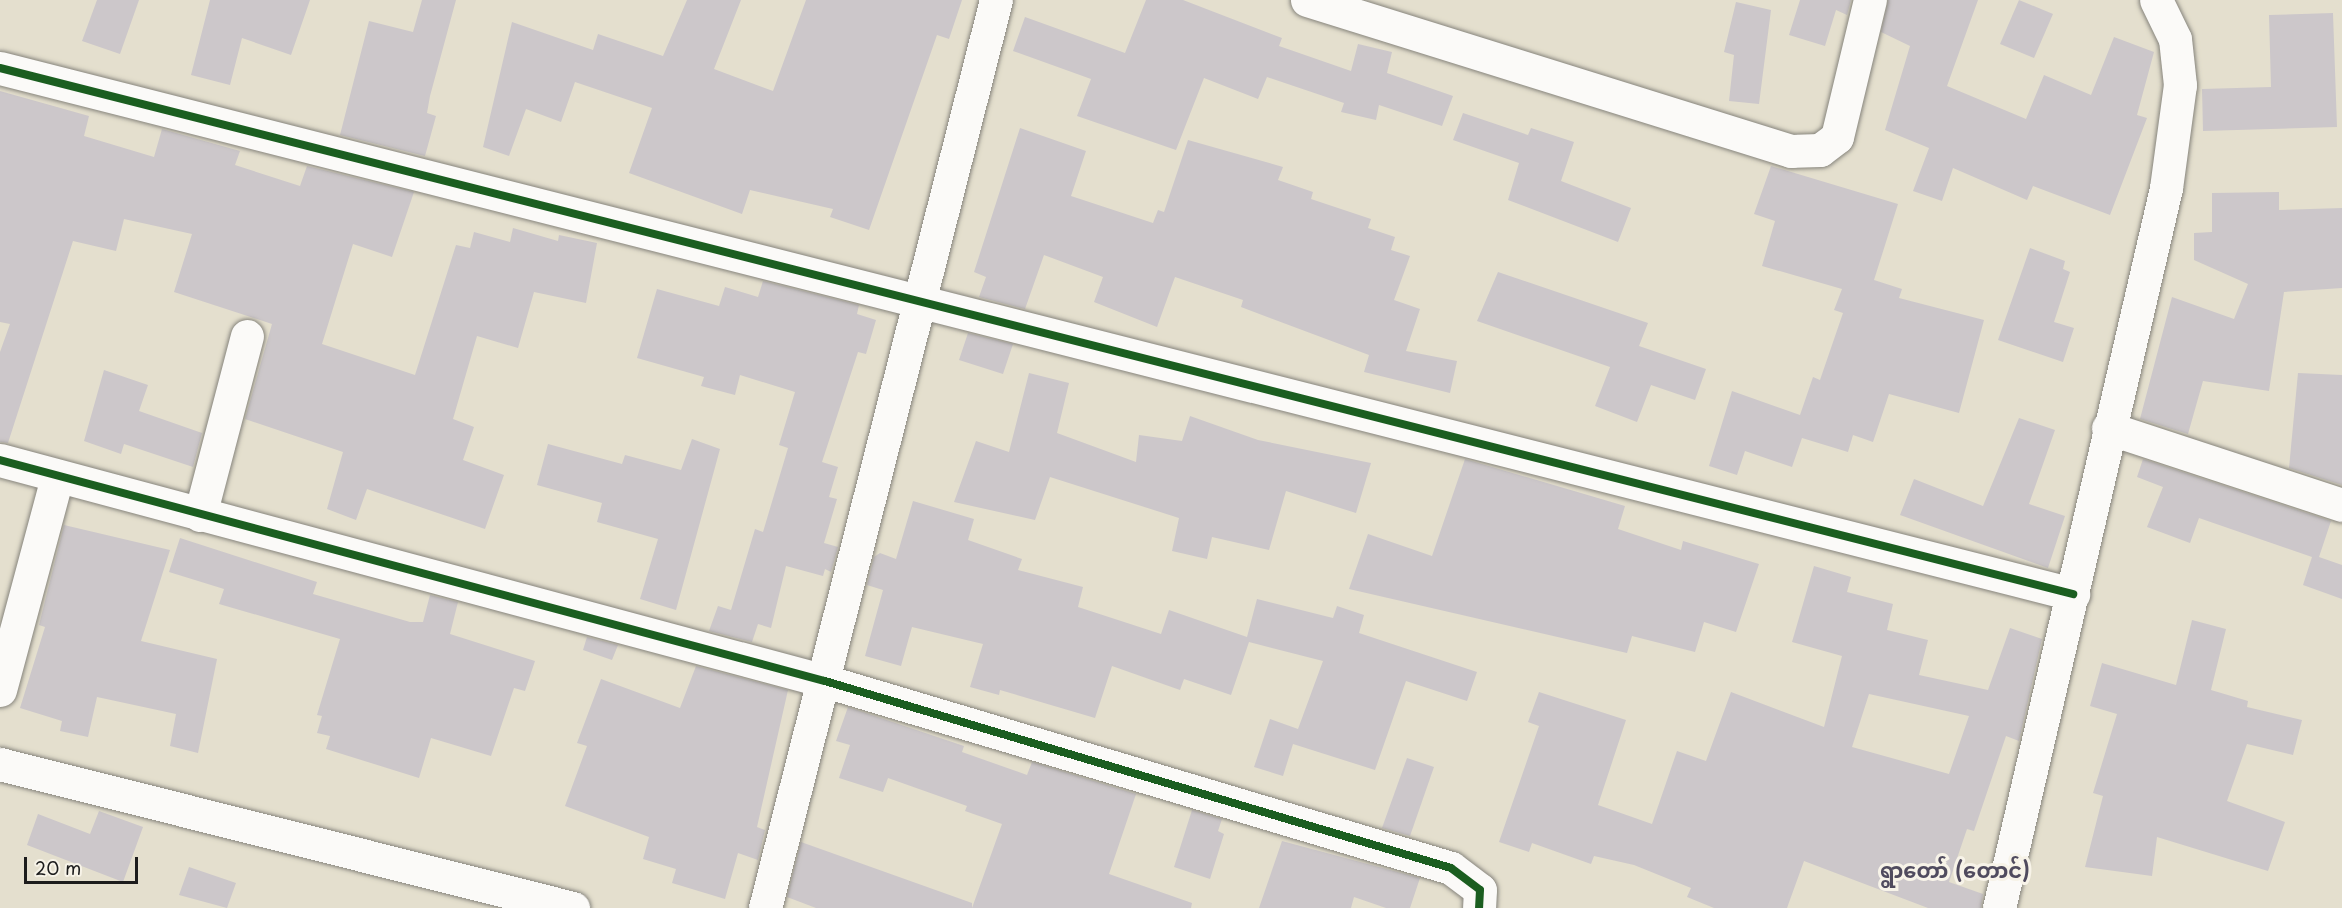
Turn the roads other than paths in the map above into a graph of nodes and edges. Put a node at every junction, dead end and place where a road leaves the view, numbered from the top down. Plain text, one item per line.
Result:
1 (996, 0) edge
2 (1307, 0) edge
3 (1870, 0) edge
4 (2156, 0) edge
5 (0, 68) edge
6 (923, 301) junction
7 (247, 336) dead end
8 (2108, 428) junction
9 (0, 460) edge
10 (57, 477) junction
11 (2342, 505) edge
12 (200, 515) junction
13 (2073, 594) junction
14 (825, 681) junction
15 (0, 690) edge
16 (0, 764) edge
17 (573, 908) edge
18 (765, 908) edge
19 (1479, 908) edge
20 (1999, 908) edge

1 - 6 street
2 - 3 street
4 - 8 street
5 - 6 street
6 - 13 street
6 - 14 street
7 - 12 street
8 - 11 street
8 - 13 street
9 - 10 street
10 - 12 street
10 - 15 street
12 - 14 street
13 - 20 street
14 - 18 street
14 - 19 street
16 - 17 street

